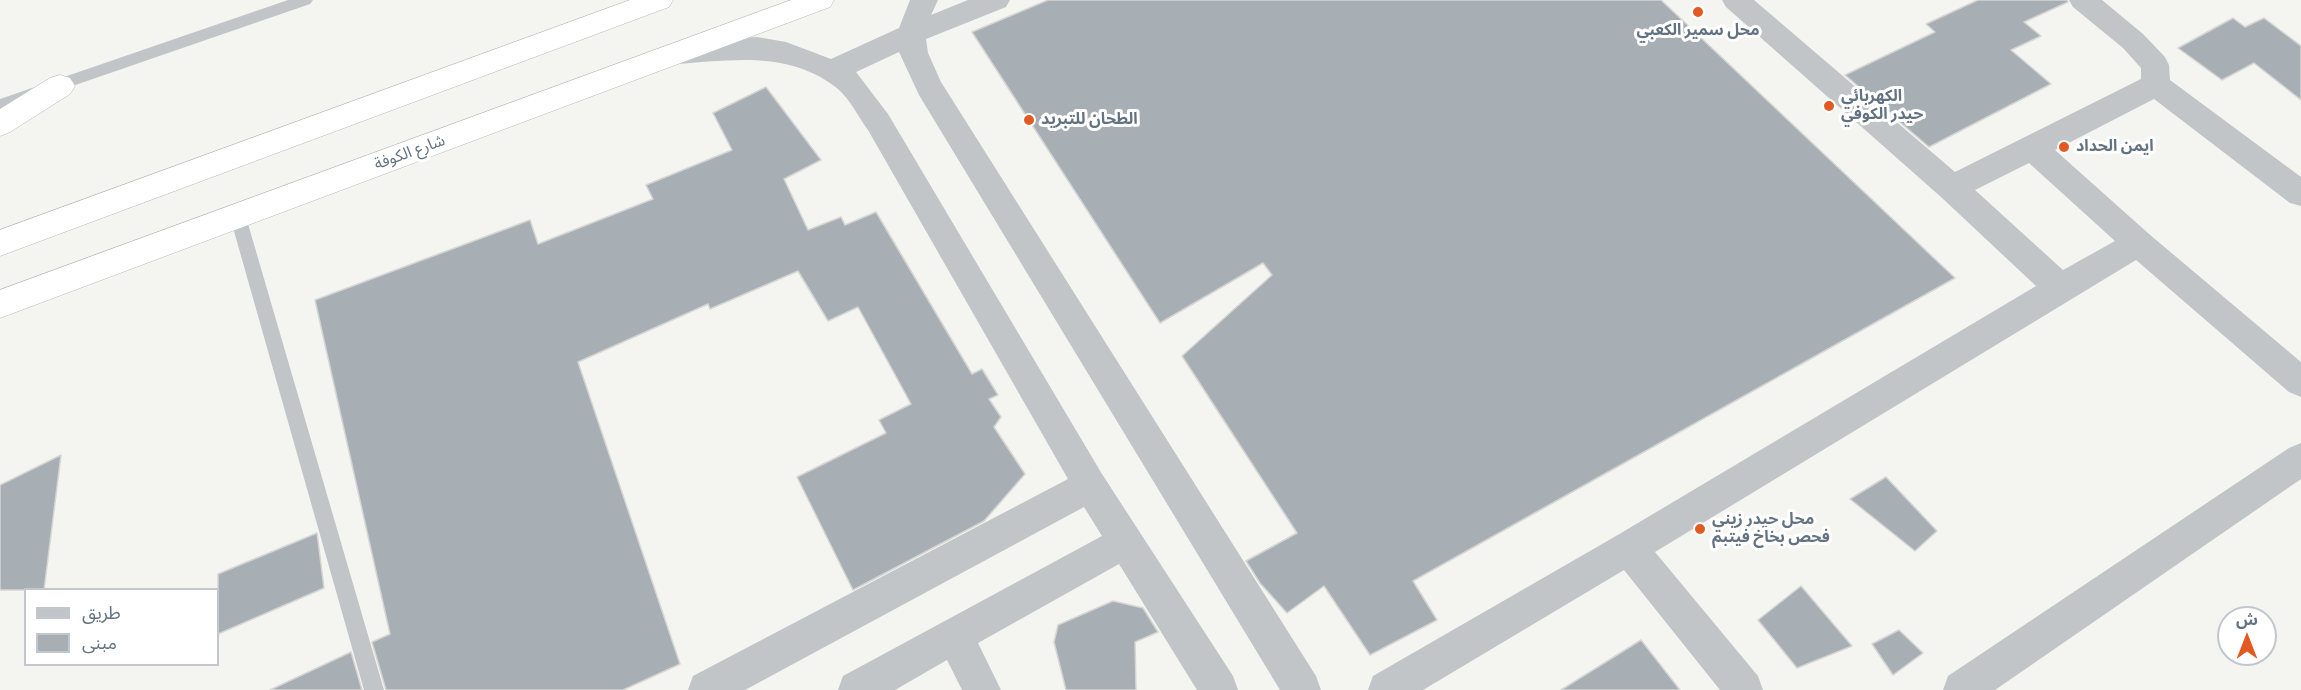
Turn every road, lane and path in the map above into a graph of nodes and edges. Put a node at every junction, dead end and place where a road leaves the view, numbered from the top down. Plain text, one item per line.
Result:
1 (306, 0) edge
2 (659, 0) edge
3 (820, 0) edge
4 (924, 0) edge
5 (996, 0) edge
6 (1736, 0) edge
7 (2083, 0) edge
8 (911, 34) junction
9 (679, 53) junction
10 (832, 71) junction
11 (2156, 85) junction
12 (60, 86) junction
13 (0, 105) edge
14 (0, 124) edge
15 (2032, 147) junction
16 (1952, 188) junction
17 (2301, 194) edge
18 (238, 217) junction
19 (0, 243) edge
20 (2139, 243) junction
21 (2060, 288) junction
22 (0, 304) edge
23 (2301, 382) edge
24 (2301, 459) edge
25 (1090, 485) junction
26 (1125, 542) junction
27 (1629, 548) junction
28 (955, 636) junction
29 (374, 690) edge
30 (707, 690) edge
31 (857, 690) edge
32 (982, 690) edge
33 (1219, 690) edge
34 (1302, 690) edge
35 (1387, 690) edge
36 (1744, 690) edge
37 (1962, 690) edge

1 - 12 lane
2 - 19 highway
3 - 9 highway, شارع الكوفة
4 - 8 street
5 - 8 street
6 - 16 street
7 - 11 street
8 - 10 street
8 - 34 street
9 - 10 street
9 - 18 highway, شارع الكوفة
10 - 25 street
11 - 15 street
11 - 17 street
12 - 13 lane
12 - 14 highway
15 - 16 street
15 - 20 street
16 - 21 street
18 - 22 highway, شارع الكوفة
18 - 29 lane
20 - 21 street
20 - 23 street
21 - 27 street
24 - 37 street
25 - 26 street
25 - 30 street
26 - 28 street
26 - 33 street
27 - 35 street
27 - 36 street
28 - 31 street
28 - 32 street

